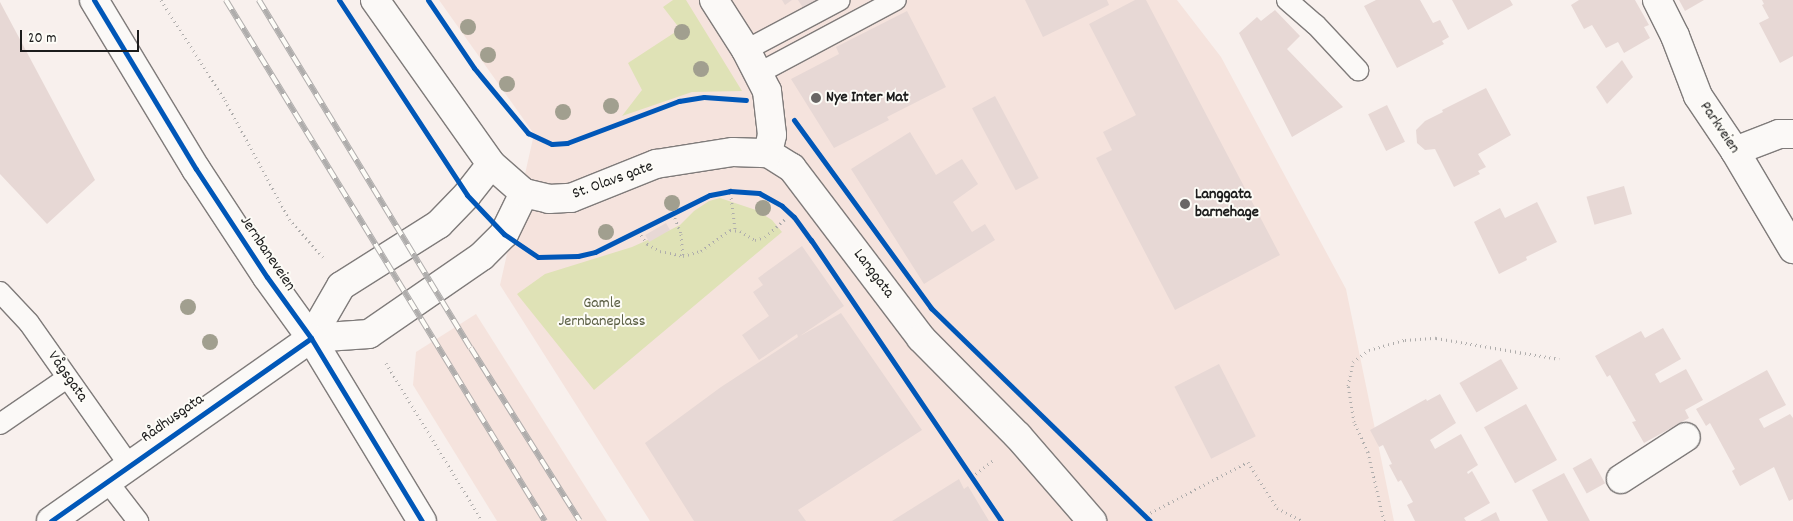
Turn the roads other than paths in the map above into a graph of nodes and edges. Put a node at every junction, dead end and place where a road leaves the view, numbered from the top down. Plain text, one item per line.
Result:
1 (94, 0) edge
2 (375, 0) edge
3 (714, 0) edge
4 (840, 0) edge
5 (896, 0) edge
6 (1287, 0) edge
7 (1657, 0) edge
8 (753, 62) junction
9 (1358, 70) dead end
10 (1793, 134) edge
11 (768, 152) junction
12 (1736, 152) junction
13 (491, 164) junction
14 (524, 192) junction
15 (1793, 249) edge
16 (0, 292) edge
17 (311, 338) junction
18 (67, 378) junction
19 (0, 424) edge
20 (1686, 437) dead end
21 (118, 473) junction
22 (1621, 478) dead end
23 (51, 521) edge
24 (138, 521) edge
25 (422, 521) edge
26 (1092, 521) edge

1 - 17 street, Jernbaneveien
2 - 13 street, St. Olavs gate
3 - 8 street
4 - 8 lane
5 - 8 lane
6 - 9 lane
7 - 12 street, Parkveien
8 - 11 street
10 - 12 street
11 - 14 street, St. Olavs gate
11 - 26 street, Langgata
12 - 15 street, Parkveien
13 - 14 street, St. Olavs gate
13 - 17 street
14 - 17 street
16 - 18 lane, Vågsgata
17 - 21 street, Rådhusgata
17 - 25 street, Jernbaneveien
18 - 19 lane
18 - 21 lane, Vågsgata
20 - 22 street
21 - 23 street, Rådhusgata
21 - 24 lane, Vågsgata

